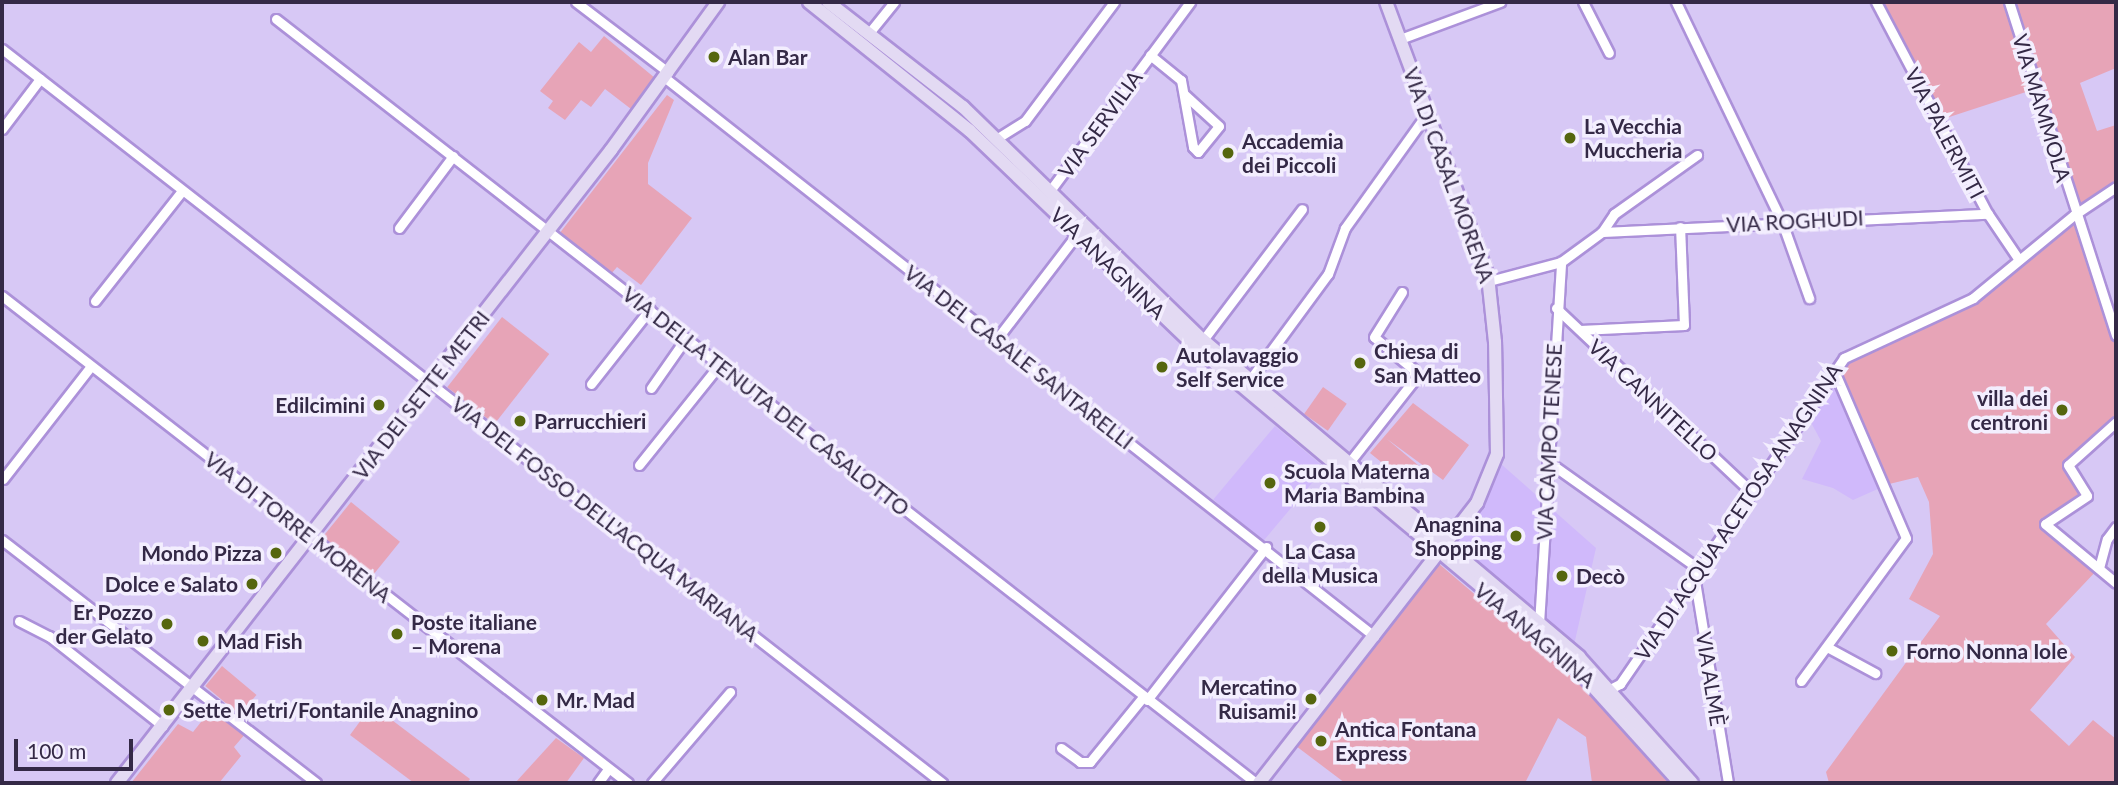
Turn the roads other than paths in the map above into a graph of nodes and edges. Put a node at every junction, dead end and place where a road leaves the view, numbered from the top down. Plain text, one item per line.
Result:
1 (576, 2) edge
2 (718, 2) edge
3 (809, 2) edge
4 (828, 2) edge
5 (894, 2) edge
6 (1114, 2) edge
7 (1190, 2) edge
8 (1386, 2) edge
9 (1500, 2) edge
10 (1583, 2) edge
11 (1676, 2) edge
12 (1876, 2) edge
13 (2009, 2) edge
14 (276, 19) dead end
15 (869, 33) junction
16 (1400, 39) junction
17 (2, 49) edge
18 (1609, 53) dead end
19 (1150, 55) junction
20 (666, 75) junction
21 (40, 79) junction
22 (934, 83) junction
23 (920, 92) junction
24 (1184, 94) junction
25 (1428, 112) junction
26 (2, 129) edge
27 (996, 139) junction
28 (1697, 155) dead end
29 (453, 156) junction
30 (2116, 187) edge
31 (182, 191) junction
32 (1049, 192) junction
33 (1302, 209) dead end
34 (1988, 214) junction
35 (2074, 215) junction
36 (1782, 222) junction
37 (399, 228) dead end
38 (1681, 228) junction
39 (548, 229) junction
40 (1602, 232) junction
41 (1077, 234) junction
42 (2019, 260) junction
43 (1560, 262) junction
44 (1489, 281) junction
45 (1402, 292) dead end
46 (2, 296) edge
47 (1809, 298) dead end
48 (95, 301) dead end
49 (1556, 308) junction
50 (650, 310) junction
51 (1580, 330) junction
52 (2116, 335) edge
53 (686, 338) junction
54 (996, 340) junction
55 (1203, 341) junction
56 (720, 364) junction
57 (90, 366) junction
58 (1834, 371) junction
59 (1249, 381) junction
60 (431, 383) junction
61 (591, 384) dead end
62 (651, 388) dead end
63 (2116, 422) edge
64 (1547, 461) junction
65 (1348, 464) junction
66 (639, 465) dead end
67 (3, 479) edge
68 (1750, 492) junction
69 (2116, 527) edge
70 (1459, 528) junction
71 (1432, 535) junction
72 (311, 536) junction
73 (2, 540) edge
74 (1266, 547) junction
75 (1441, 549) junction
76 (1465, 563) junction
77 (1692, 564) dead end
78 (2099, 568) junction
79 (1694, 575) junction
80 (2116, 583) edge
81 (19, 621) dead end
82 (1539, 624) junction
83 (1374, 636) junction
84 (1827, 647) junction
85 (1875, 673) dead end
86 (1801, 681) dead end
87 (194, 688) junction
88 (1607, 690) junction
89 (730, 692) dead end
90 (1145, 698) junction
91 (163, 726) junction
92 (1061, 748) dead end
93 (608, 769) junction
94 (117, 783) edge
95 (316, 783) edge
96 (598, 783) edge
97 (628, 783) edge
98 (652, 783) edge
99 (942, 783) edge
100 (1257, 783) edge
101 (1680, 783) edge
102 (1692, 783) edge
103 (1728, 783) edge

1 - 20 street, VIA DEL CASALE SANTARELLI
2 - 20 main road, VIA DEI SETTE METRI
3 - 23 main road, VIA ANAGNINA
4 - 15 main road, VIA ANAGNINA
5 - 15 street
6 - 27 street
7 - 19 street, VIA SERVILIA
8 - 16 main road, VIA DI CASAL MORENA
9 - 16 street
10 - 18 street
11 - 36 street
12 - 34 street, VIA PALERMITI
13 - 35 street, VIA MAMMOLA
14 - 29 street, VIA DELLA TENUTA DEL CASALOTTO
15 - 22 main road, VIA ANAGNINA
16 - 25 main road, VIA DI CASAL MORENA
17 - 21 street, VIA DEL FOSSO DELL'ACQUA MARIANA
19 - 24 street, VIA SERVILIA
19 - 32 street, VIA SERVILIA
20 - 39 main road, VIA DEI SETTE METRI
20 - 54 street, VIA DEL CASALE SANTARELLI
21 - 26 street
21 - 31 street, VIA DEL FOSSO DELL'ACQUA MARIANA
22 - 23 street
22 - 27 main road, VIA ANAGNINA
23 - 41 main road, VIA ANAGNINA
24 - 24 street, VIA SERVILIA
25 - 44 main road, VIA DI CASAL MORENA
25 - 59 street
27 - 32 main road, VIA ANAGNINA
28 - 40 street
29 - 37 street
29 - 39 street, VIA DELLA TENUTA DEL CASALOTTO
30 - 35 street, VIA DI ACQUA ACETOSA ANAGNINA
31 - 48 street
31 - 60 street, VIA DEL FOSSO DELL'ACQUA MARIANA
32 - 55 main road, VIA ANAGNINA
33 - 55 street
34 - 36 street, VIA ROGHUDI
34 - 42 street, VIA PALERMITI
35 - 42 street, VIA DI ACQUA ACETOSA ANAGNINA
35 - 52 street, VIA MAMMOLA
36 - 38 street, VIA ROGHUDI
36 - 47 street
38 - 40 street, VIA ROGHUDI
38 - 51 street
39 - 50 street, VIA DELLA TENUTA DEL CASALOTTO
39 - 60 main road, VIA DEI SETTE METRI
40 - 43 street
41 - 54 street
41 - 75 main road, VIA ANAGNINA
42 - 58 street, VIA DI ACQUA ACETOSA ANAGNINA
43 - 44 street
43 - 49 street, VIA CAMPO TENESE
44 - 70 main road, VIA DI CASAL MORENA
45 - 65 street
46 - 57 street, VIA DI TORRE MORENA
49 - 51 street, VIA CANNITELLO
49 - 64 street, VIA CAMPO TENESE
50 - 53 street, VIA DELLA TENUTA DEL CASALOTTO
50 - 61 street
51 - 68 street, VIA CANNITELLO
53 - 56 street, VIA DELLA TENUTA DEL CASALOTTO
53 - 62 street
54 - 74 street, VIA DEL CASALE SANTARELLI
55 - 59 main road, VIA ANAGNINA
56 - 66 street
56 - 90 street, VIA DELLA TENUTA DEL CASALOTTO
57 - 67 street
57 - 72 street, VIA DI TORRE MORENA
58 - 68 street, VIA DI ACQUA ACETOSA ANAGNINA
58 - 84 street
59 - 65 main road, VIA ANAGNINA
60 - 72 main road, VIA DEI SETTE METRI
60 - 99 street, VIA DEL FOSSO DELL'ACQUA MARIANA
63 - 78 street
64 - 77 street
64 - 82 street, VIA CAMPO TENESE
65 - 71 main road, VIA ANAGNINA
68 - 79 street, VIA DI ACQUA ACETOSA ANAGNINA
69 - 78 street
70 - 71 main road
70 - 75 main road, VIA DI CASAL MORENA
70 - 76 main road
71 - 75 main road, VIA ANAGNINA
72 - 87 main road, VIA DEI SETTE METRI
72 - 93 street, VIA DI TORRE MORENA
73 - 87 street
74 - 83 street, VIA DEL CASALE SANTARELLI
74 - 90 street
75 - 76 main road, VIA ANAGNINA
75 - 83 main road, VIA DI CASAL MORENA
75 - 88 main road, VIA ANAGNINA
76 - 82 main road, VIA ANAGNINA
78 - 80 street
79 - 88 street, VIA DI ACQUA ACETOSA ANAGNINA
79 - 103 street, VIA ALMÈ
81 - 91 street
82 - 88 main road, VIA ANAGNINA
83 - 100 main road, VIA DI CASAL MORENA
84 - 85 street
84 - 86 street
87 - 91 main road, VIA DEI SETTE METRI
87 - 95 street
88 - 101 main road, VIA ANAGNINA
88 - 102 main road, VIA ANAGNINA
89 - 98 street
90 - 92 street
90 - 100 street, VIA DELLA TENUTA DEL CASALOTTO
91 - 94 main road, VIA DEI SETTE METRI
93 - 96 street
93 - 97 street, VIA DI TORRE MORENA

